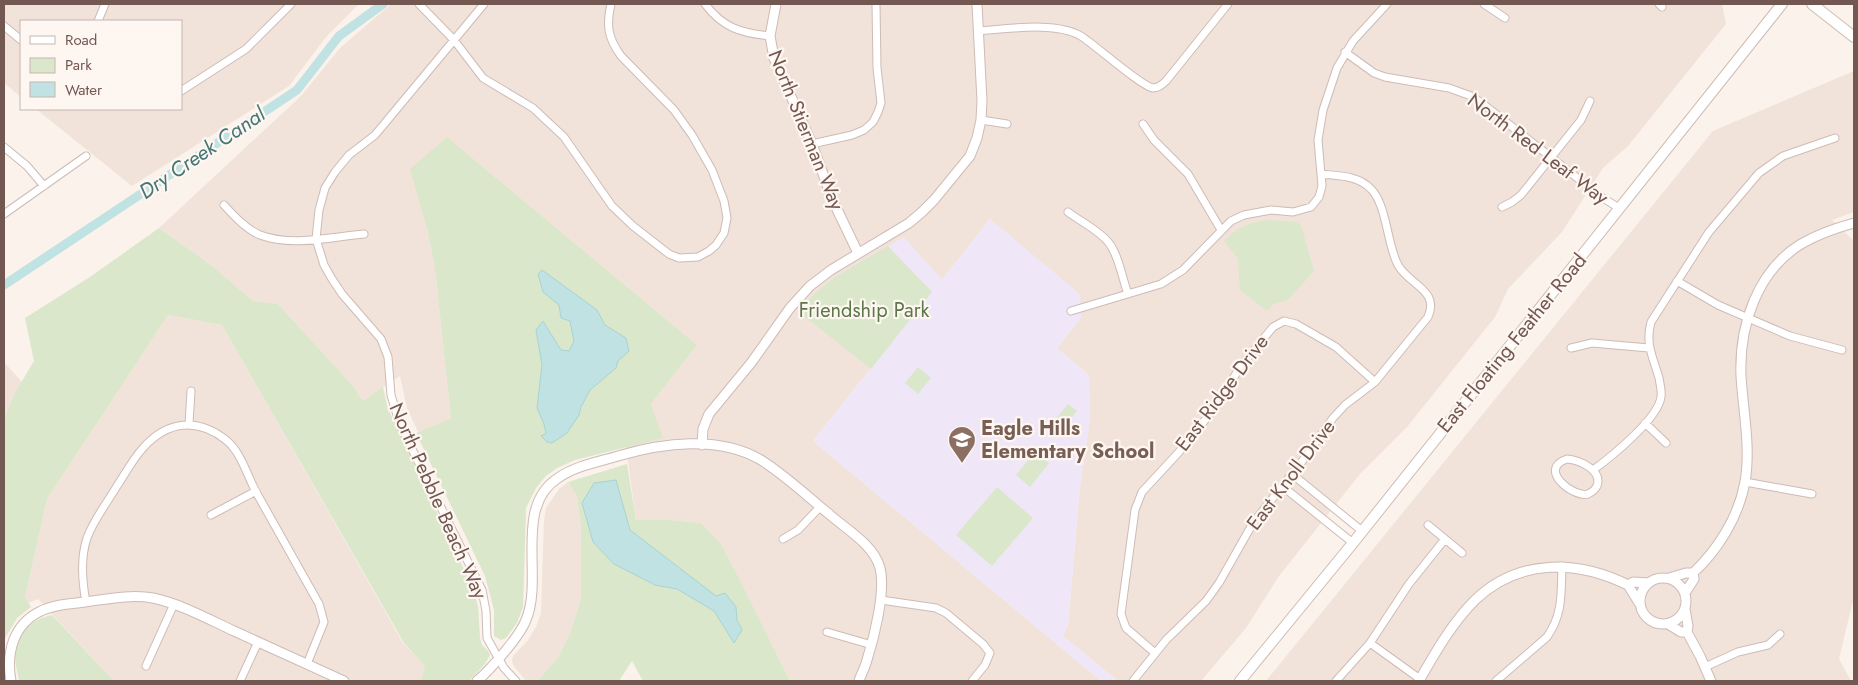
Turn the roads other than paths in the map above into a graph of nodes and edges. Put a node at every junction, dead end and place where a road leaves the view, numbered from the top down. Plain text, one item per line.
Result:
1 (105, 4) edge
2 (291, 4) edge
3 (419, 4) edge
4 (484, 4) edge
5 (611, 4) edge
6 (705, 4) edge
7 (776, 4) edge
8 (876, 4) edge
9 (977, 4) edge
10 (1228, 4) edge
11 (1387, 4) edge
12 (1484, 4) edge
13 (1782, 4) edge
14 (1812, 4) edge
15 (1505, 18) dead end
16 (98, 20) edge
17 (4, 26) edge
18 (978, 31) junction
19 (770, 36) junction
20 (1854, 37) edge
21 (20, 39) edge
22 (454, 40) junction
23 (1346, 52) junction
24 (182, 90) edge
25 (1590, 101) dead end
26 (981, 120) junction
27 (1007, 124) dead end
28 (1143, 124) dead end
29 (1835, 138) dead end
30 (812, 144) junction
31 (4, 147) edge
32 (86, 156) dead end
33 (1552, 158) junction
34 (1321, 174) junction
35 (44, 186) junction
36 (224, 205) dead end
37 (1502, 207) dead end
38 (1620, 208) junction
39 (1068, 212) dead end
40 (4, 214) edge
41 (1854, 223) edge
42 (1221, 230) junction
43 (364, 234) dead end
44 (316, 239) junction
45 (858, 252) junction
46 (1677, 281) junction
47 (1128, 294) junction
48 (1071, 311) dead end
49 (1748, 318) junction
50 (1571, 348) dead end
51 (1649, 348) junction
52 (1842, 350) dead end
53 (1375, 382) junction
54 (190, 391) dead end
55 (1646, 423) junction
56 (189, 424) junction
57 (1666, 443) dead end
58 (702, 444) junction
59 (1593, 470) junction
60 (1292, 474) junction
61 (1745, 482) junction
62 (1282, 486) junction
63 (256, 491) junction
64 (1812, 494) dead end
65 (820, 507) junction
66 (211, 515) dead end
67 (1428, 526) dead end
68 (1362, 531) junction
69 (783, 539) dead end
70 (1445, 539) junction
71 (1353, 543) junction
72 (1462, 553) dead end
73 (1562, 566) junction
74 (1693, 573) junction
75 (1669, 578) junction
76 (1648, 583) junction
77 (1628, 585) junction
78 (1685, 593) junction
79 (881, 600) junction
80 (86, 602) junction
81 (1639, 603) junction
82 (174, 604) junction
83 (1685, 609) junction
84 (1668, 624) junction
85 (827, 632) dead end
86 (1687, 632) junction
87 (1780, 634) dead end
88 (258, 642) junction
89 (1370, 643) junction
90 (872, 645) junction
91 (6, 652) edge
92 (1155, 653) junction
93 (498, 658) junction
94 (307, 664) junction
95 (146, 666) dead end
96 (1706, 667) junction
97 (1420, 680) edge
98 (10, 681) edge
99 (240, 681) edge
100 (344, 681) edge
101 (477, 681) edge
102 (516, 681) edge
103 (859, 681) edge
104 (972, 681) edge
105 (1133, 681) edge
106 (1240, 681) edge
107 (1336, 681) edge
108 (1496, 681) edge
109 (1711, 681) edge

1 - 16 street
2 - 24 street
3 - 22 street
4 - 22 street, North Pebble Beach Way
5 - 22 street
6 - 19 street
7 - 19 street, North Stierman Way
8 - 30 street
9 - 18 street
10 - 18 street
11 - 23 street
12 - 15 street
13 - 38 main road, East Floating Feather Road
14 - 20 main road
17 - 21 street
18 - 26 street
19 - 30 street, North Stierman Way
22 - 44 street, North Pebble Beach Way
23 - 33 street, North Red Leaf Way
23 - 34 street
25 - 33 street
26 - 27 street
26 - 45 street
28 - 42 street
29 - 46 street
30 - 45 street, North Stierman Way
31 - 35 street
32 - 35 street
33 - 37 street
33 - 38 street, North Red Leaf Way
34 - 42 street
34 - 53 street, East Knoll Drive
35 - 40 street
36 - 44 street
38 - 68 main road, East Floating Feather Road
39 - 47 street
41 - 49 street
42 - 47 street
43 - 44 street
44 - 93 street, North Pebble Beach Way
45 - 58 street
46 - 49 street
46 - 51 street
47 - 48 street
49 - 52 street
49 - 61 street
50 - 51 street
51 - 55 street
53 - 60 street, East Knoll Drive
53 - 92 street, East Ridge Drive
54 - 56 street
55 - 57 street
55 - 59 street
56 - 63 street
56 - 80 street
58 - 65 street
58 - 93 street
59 - 59 street
60 - 62 street, East Knoll Drive
60 - 68 street
61 - 64 street
61 - 74 street
62 - 71 street
62 - 92 street, East Knoll Drive
63 - 66 street
63 - 94 street
65 - 69 street
65 - 79 street
67 - 70 street
68 - 71 main road, East Floating Feather Road
70 - 72 street
70 - 89 street
71 - 106 main road, East Floating Feather Road
73 - 77 street
73 - 97 street
73 - 108 street
74 - 75 street
74 - 78 street
75 - 76 street
75 - 78 street
76 - 77 street
76 - 81 street
77 - 81 street
78 - 83 street
79 - 90 street
79 - 104 street
80 - 82 street
80 - 91 street
81 - 84 street
82 - 88 street
82 - 95 street
83 - 84 street
83 - 86 street
84 - 86 street
85 - 90 street
86 - 96 street
87 - 96 street
88 - 94 street
88 - 99 street
89 - 97 street
89 - 107 street
90 - 103 street
91 - 98 street
92 - 105 street, East Knoll Drive
93 - 101 street
93 - 102 street, North Pebble Beach Way
94 - 100 street
96 - 109 street

